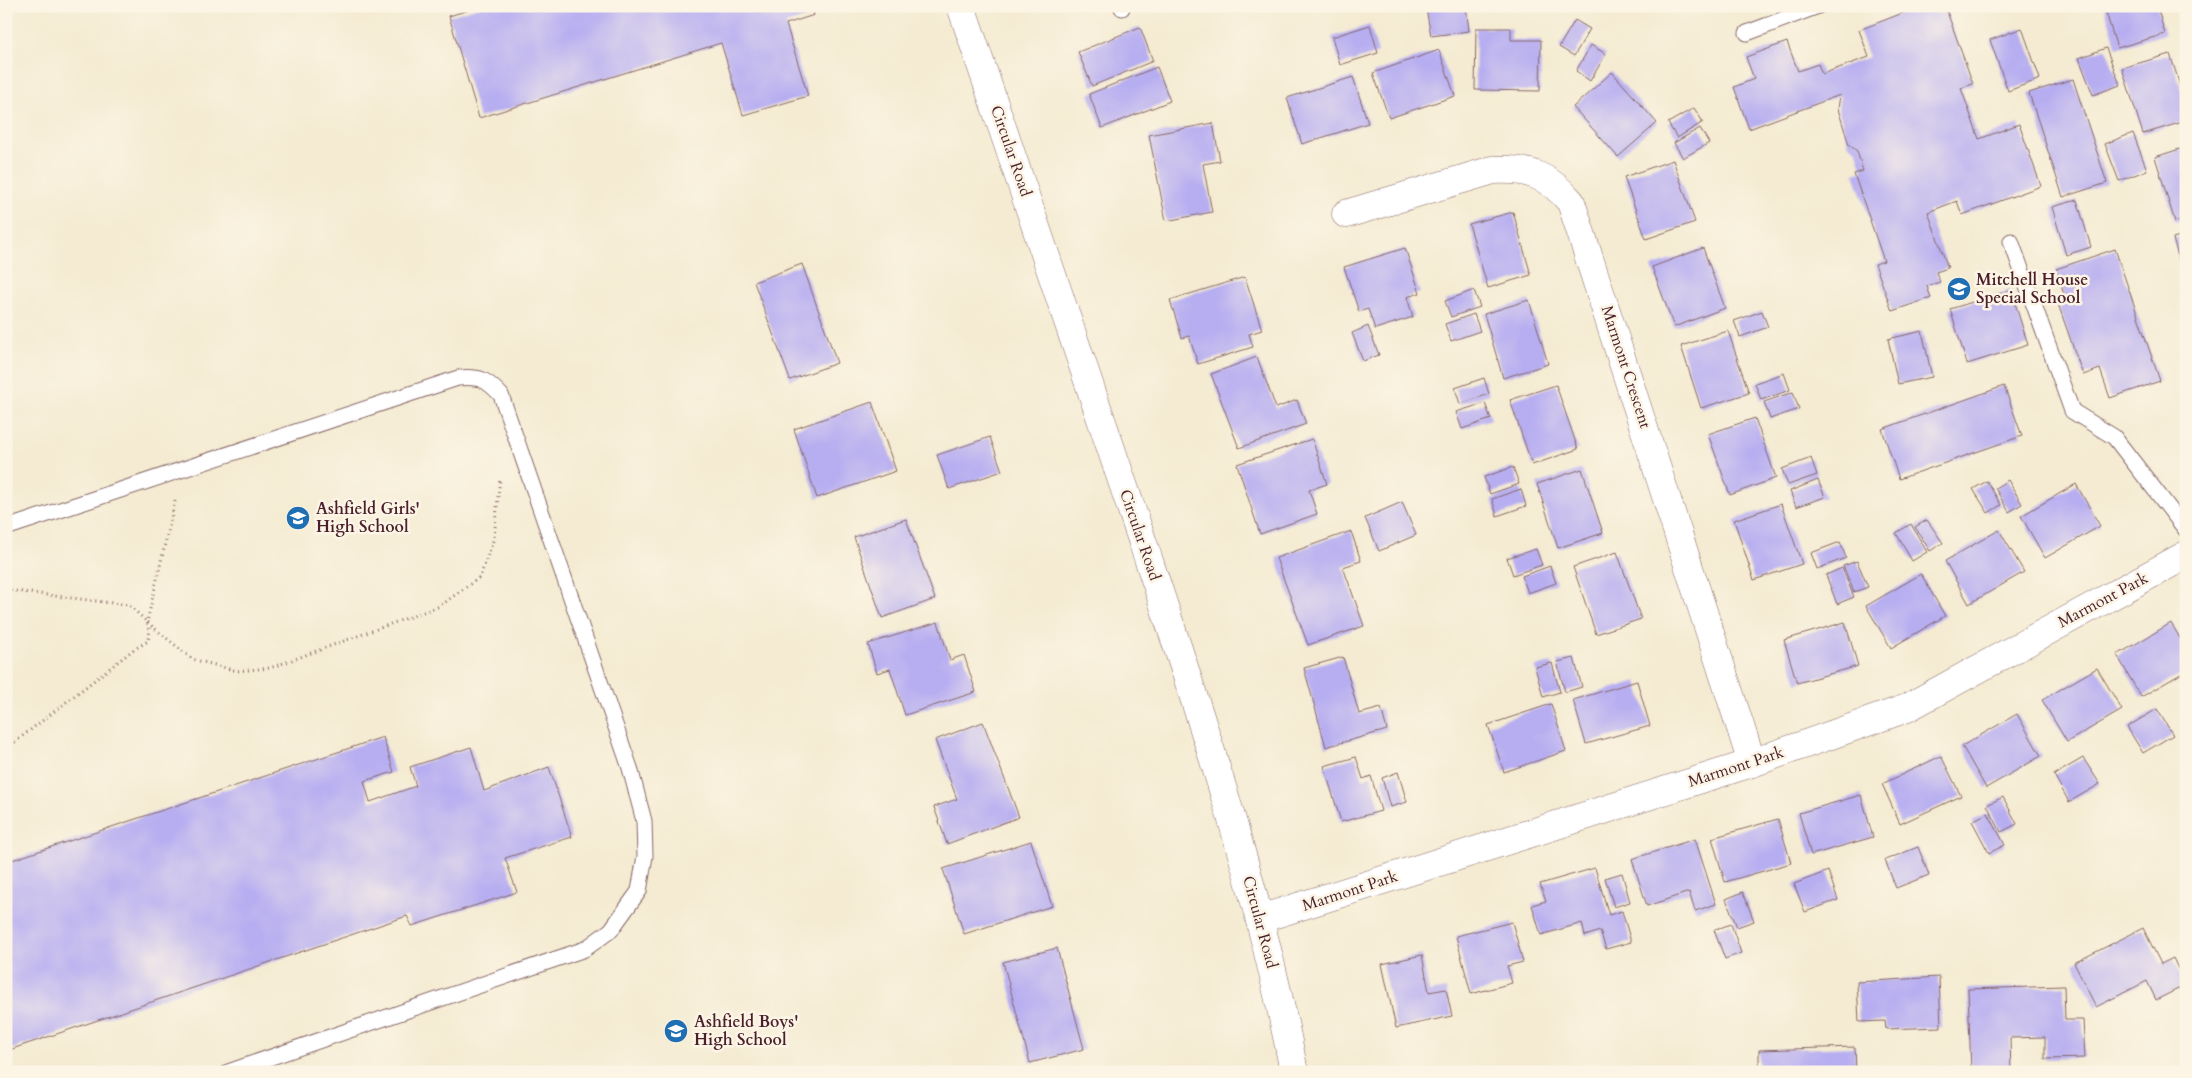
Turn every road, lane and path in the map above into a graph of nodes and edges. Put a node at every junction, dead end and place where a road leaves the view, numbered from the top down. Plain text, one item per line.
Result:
1 (961, 6) edge
2 (1818, 6) edge
3 (1746, 33) dead end
4 (1346, 214) dead end
5 (2011, 242) dead end
6 (182, 469) junction
7 (500, 477) dead end
8 (6, 528) edge
9 (2186, 530) edge
10 (2186, 555) edge
11 (6, 590) edge
12 (147, 622) junction
13 (6, 749) edge
14 (1752, 763) junction
15 (1260, 918) junction
16 (228, 1072) edge
17 (1294, 1072) edge

1 - 15 street, Circular Road
2 - 3 lane
4 - 14 street, Marmont Crescent
5 - 9 lane
6 - 8 lane
6 - 12 path
6 - 16 lane
7 - 12 path
10 - 14 street, Marmont Park
11 - 12 path
12 - 13 path
14 - 15 street, Marmont Park
15 - 17 street, Circular Road

